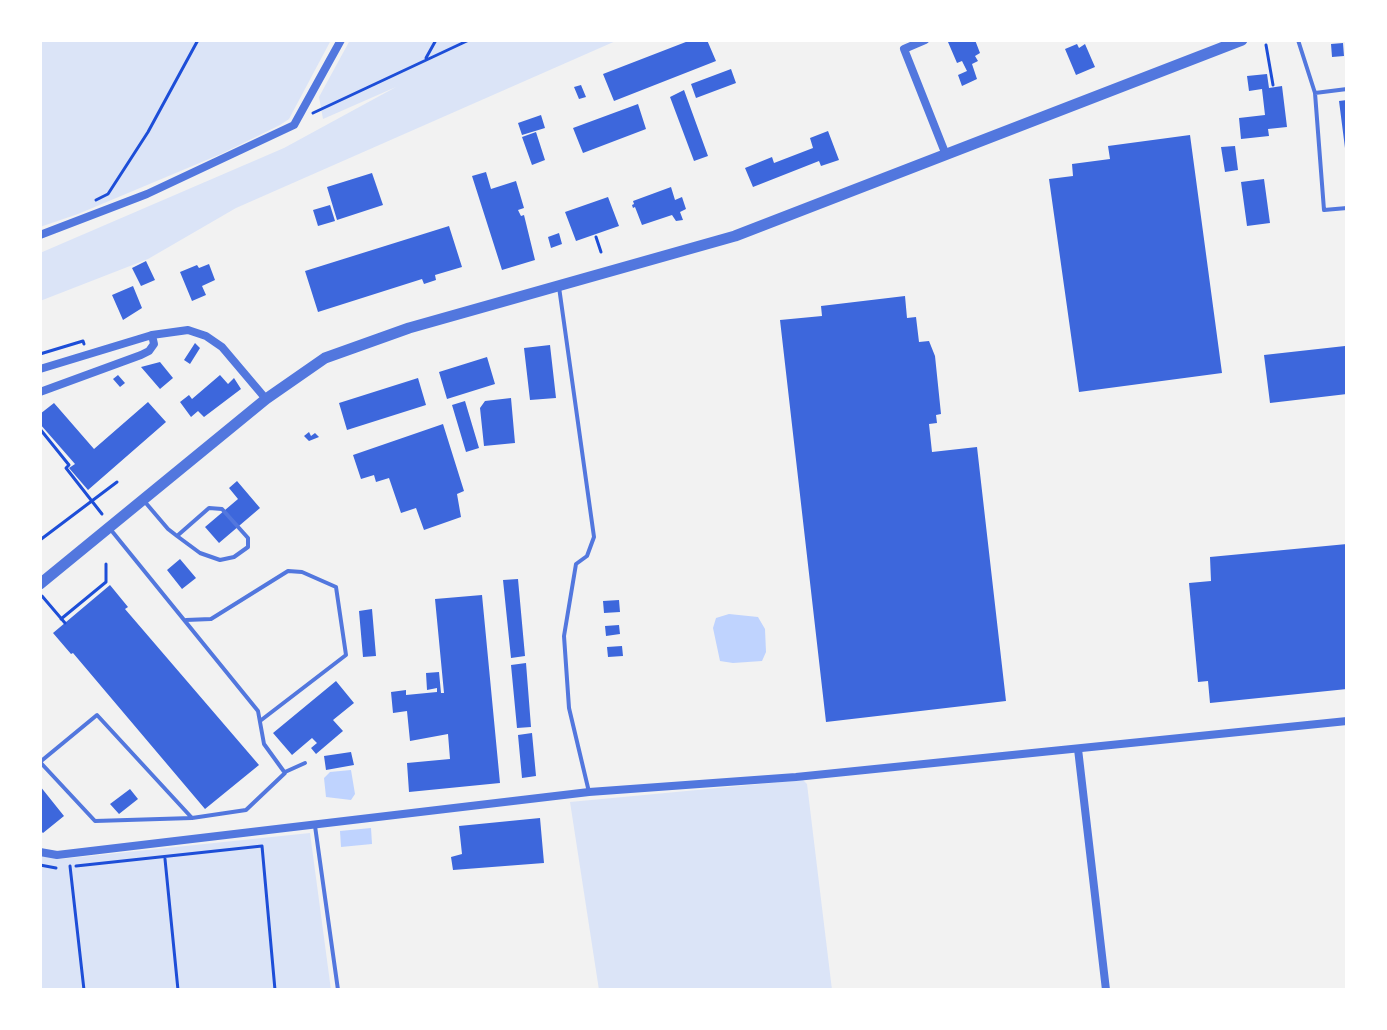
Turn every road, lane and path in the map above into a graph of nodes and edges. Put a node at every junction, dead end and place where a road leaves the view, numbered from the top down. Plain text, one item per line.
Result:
1 (198, 40) edge
2 (341, 40) edge
3 (436, 40) edge
4 (469, 40) edge
5 (925, 40) edge
6 (1242, 40) edge
7 (1298, 40) edge
8 (1266, 45) dead end
9 (426, 58) junction
10 (1273, 85) dead end
11 (1347, 89) edge
12 (1315, 93) junction
13 (294, 125) junction
14 (946, 155) junction
15 (86, 204) dead end
16 (1347, 208) edge
17 (40, 235) edge
18 (596, 237) dead end
19 (601, 252) dead end
20 (559, 286) junction
21 (152, 335) junction
22 (40, 369) edge
23 (40, 392) edge
24 (266, 399) junction
25 (40, 429) edge
26 (117, 482) dead end
27 (144, 500) junction
28 (93, 502) junction
29 (102, 514) dead end
30 (110, 528) junction
31 (177, 536) junction
32 (40, 540) edge
33 (106, 564) dead end
34 (41, 590) edge
35 (61, 619) junction
36 (184, 620) junction
37 (65, 623) dead end
38 (260, 721) junction
39 (1347, 721) edge
40 (1078, 749) junction
41 (305, 763) dead end
42 (285, 773) junction
43 (589, 792) junction
44 (192, 818) junction
45 (315, 825) junction
46 (40, 852) edge
47 (164, 857) junction
48 (84, 990) edge
49 (178, 990) edge
50 (275, 990) edge
51 (338, 990) edge
52 (1106, 990) edge

1 - 15 path
2 - 13 street
3 - 9 path
4 - 9 path
5 - 14 street
6 - 14 street
7 - 12 lane
8 - 10 path
9 - 13 path
11 - 12 lane
12 - 16 lane
13 - 17 street
14 - 20 street
18 - 19 path
20 - 24 street
20 - 43 lane
21 - 22 street
21 - 23 street
21 - 24 street
24 - 27 street
25 - 28 path
26 - 28 path
27 - 30 street
27 - 31 lane
28 - 29 path
28 - 32 path
30 - 34 street
30 - 36 lane
31 - 31 lane
33 - 35 path
34 - 35 path
35 - 37 path
36 - 38 lane
36 - 38 lane
38 - 42 lane
39 - 40 street
40 - 43 street
40 - 52 street
41 - 42 lane
42 - 44 lane
43 - 45 street
44 - 44 lane
45 - 46 street
45 - 51 lane
47 - 48 path
47 - 49 path
47 - 50 path

